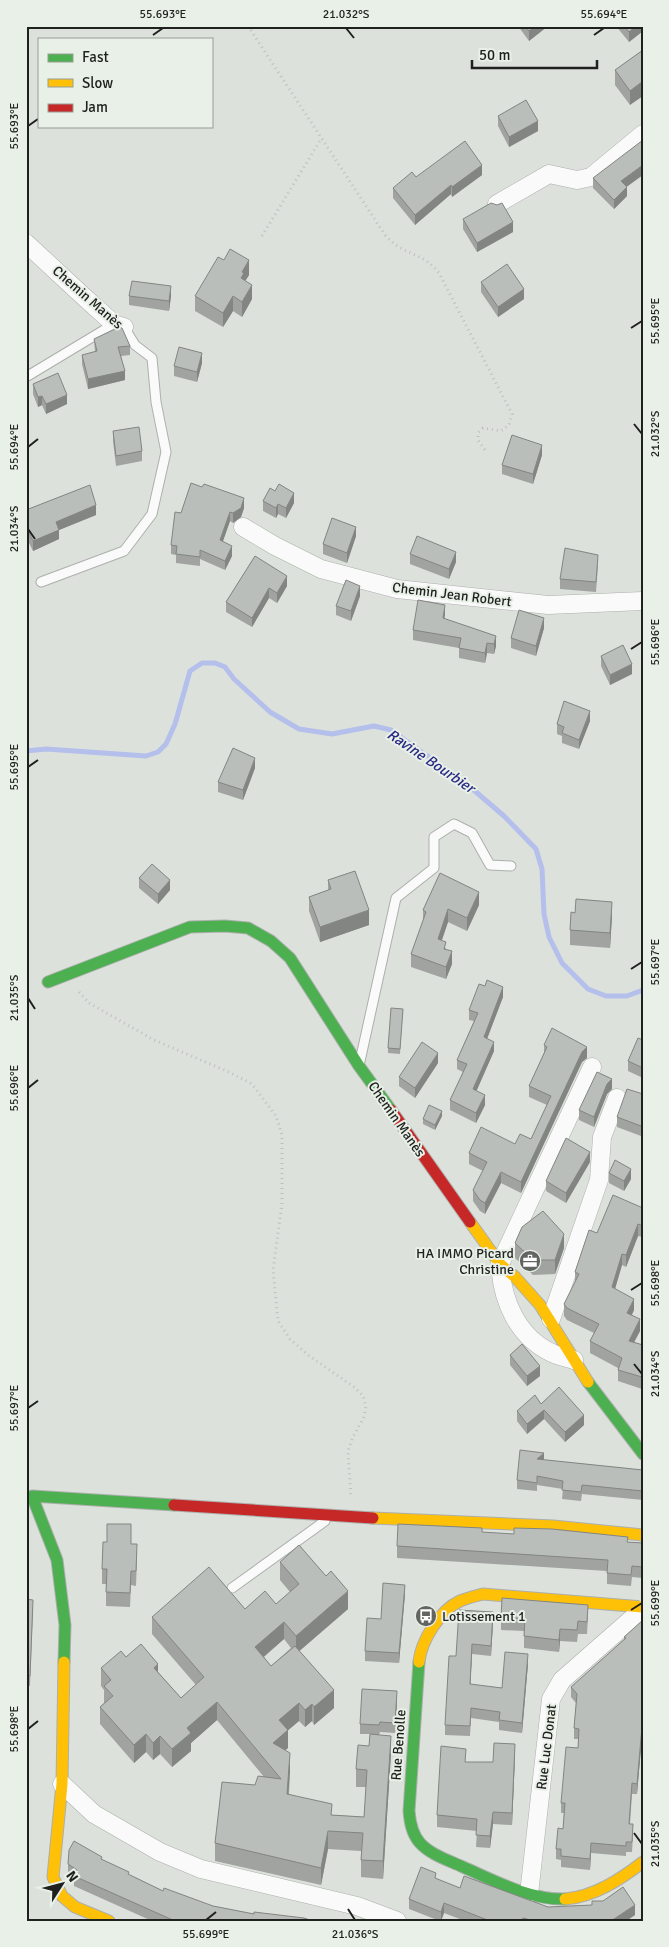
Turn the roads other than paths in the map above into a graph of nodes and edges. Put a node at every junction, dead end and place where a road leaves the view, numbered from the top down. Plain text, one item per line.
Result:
1 (643, 134) edge
2 (498, 204) edge
3 (26, 243) edge
4 (119, 325) junction
5 (26, 377) edge
6 (243, 527) dead end
7 (41, 582) dead end
8 (643, 601) edge
9 (510, 866) dead end
10 (48, 982) dead end
11 (359, 1066) junction
12 (592, 1067) dead end
13 (617, 1098) dead end
14 (500, 1264) junction
15 (551, 1319) junction
16 (574, 1360) junction
17 (643, 1454) edge
18 (333, 1516) junction
19 (643, 1535) edge
20 (232, 1588) dead end
21 (643, 1608) edge
22 (62, 1784) junction
23 (643, 1862) edge
24 (529, 1894) junction
25 (109, 1921) edge
26 (397, 1921) edge

1 - 2 street
3 - 4 street, Chemin Manès
4 - 5 lane
4 - 7 lane, Chemin Manès
6 - 8 street, Chemin Jean Robert
9 - 11 lane
10 - 11 street, Chemin Manès
11 - 14 street, Chemin Manès
12 - 14 street
13 - 15 street
14 - 15 street, Chemin Manès
14 - 16 street
15 - 16 street, Chemin Manès
16 - 17 street, Chemin Manès
18 - 19 street
18 - 20 lane
18 - 22 street
21 - 24 street, Rue Luc Donat
21 - 24 street, Rue Benolle
22 - 25 street
22 - 26 street
23 - 24 street, Rue Benolle

